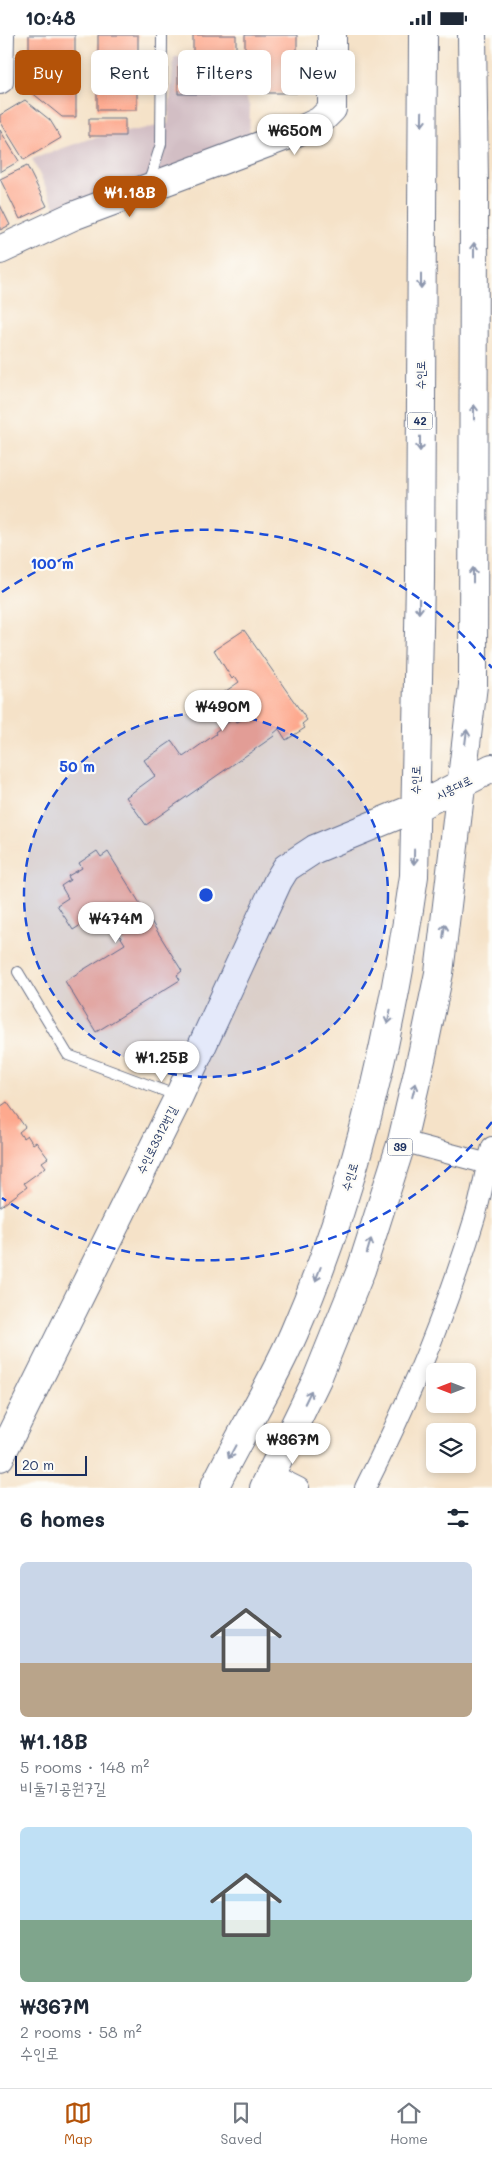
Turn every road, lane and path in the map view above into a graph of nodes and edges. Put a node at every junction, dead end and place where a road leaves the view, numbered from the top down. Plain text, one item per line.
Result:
1 (4, 35) edge
2 (162, 35) edge
3 (332, 35) edge
4 (423, 35) edge
5 (472, 35) edge
6 (0, 84) edge
7 (483, 186) edge
8 (144, 191) junction
9 (0, 250) edge
10 (492, 769) edge
11 (460, 785) junction
12 (415, 808) junction
13 (18, 972) dead end
14 (179, 1096) junction
15 (402, 1141) junction
16 (490, 1158) edge
17 (0, 1457) edge
18 (267, 1481) edge
19 (214, 1488) edge
20 (300, 1488) edge
21 (365, 1488) edge

1 - 6 street
2 - 8 lane
3 - 8 main road
4 -> 12 main road, 수인로 / 42
5 - 7 main road
11 -> 7 main road
8 - 9 main road
10 - 11 main road, 시흥대로
11 - 12 main road, 시흥대로
15 -> 11 main road, 39
12 - 14 main road, 수인로3312번길
12 -> 19 main road, 수인로
13 - 14 lane
14 - 17 main road, 수인로3312번길
15 - 16 street
18 -> 15 main road, 39
16 - 21 street
18 - 20 street

